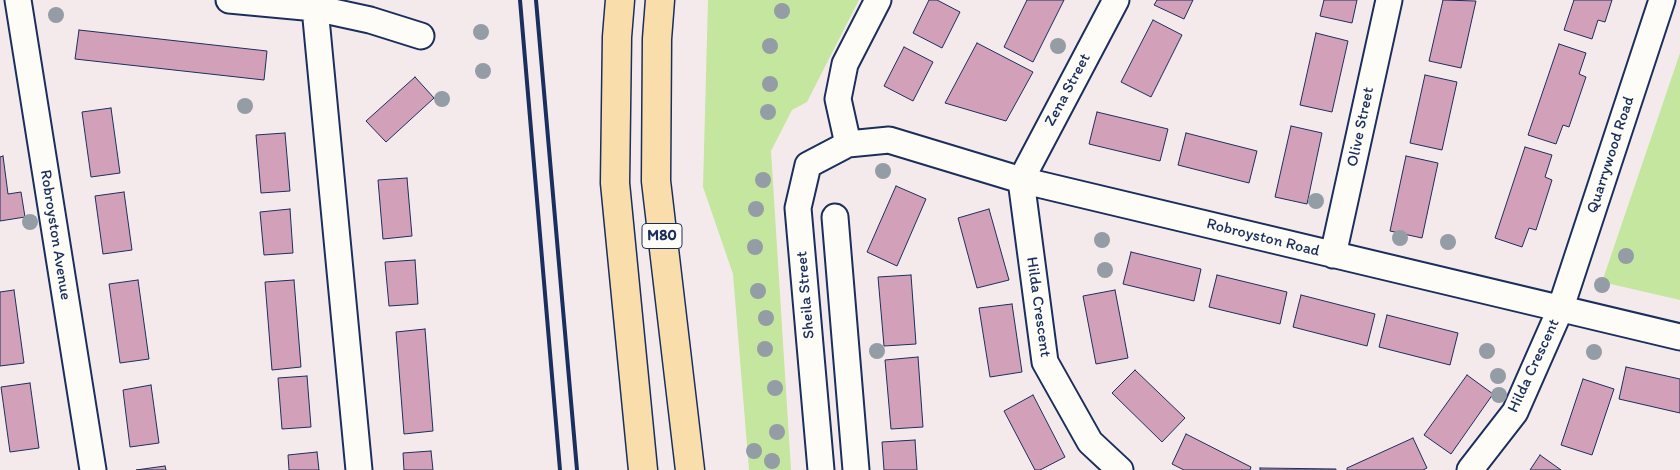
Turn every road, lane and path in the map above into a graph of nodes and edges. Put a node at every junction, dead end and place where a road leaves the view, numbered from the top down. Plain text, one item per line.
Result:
1 (18, 0) edge
2 (228, 0) edge
3 (620, 0) edge
4 (660, 0) edge
5 (878, 0) edge
6 (1116, 0) edge
7 (1389, 0) edge
8 (1662, 0) edge
9 (315, 8) junction
10 (421, 36) dead end
11 (848, 144) junction
12 (1021, 180) junction
13 (835, 217) dead end
14 (1333, 255) junction
15 (1560, 310) junction
16 (843, 320) junction
17 (808, 322) junction
18 (1680, 337) edge
19 (93, 470) edge
20 (359, 470) edge
21 (643, 470) edge
22 (690, 470) edge
23 (820, 470) edge
24 (856, 470) edge
25 (1120, 470) edge
26 (1470, 470) edge

1 - 19 street, Robroyston Avenue
2 - 9 street
3 - 21 highway, M80
4 - 22 highway, M80
5 - 11 street
6 - 12 street, Zena Street
7 - 14 street, Olive Street
8 - 15 street, Quarrywood Road
9 - 10 street
9 - 20 street
11 - 12 street, Robroyston Road
11 - 17 street, Sheila Street
12 - 14 street, Robroyston Road
12 - 25 street, Hilda Crescent
13 - 16 street
14 - 15 street, Robroyston Road
15 - 18 street, Robroyston Road
15 - 26 street, Hilda Crescent
16 - 17 street
16 - 24 street
17 - 23 street, Sheila Street

